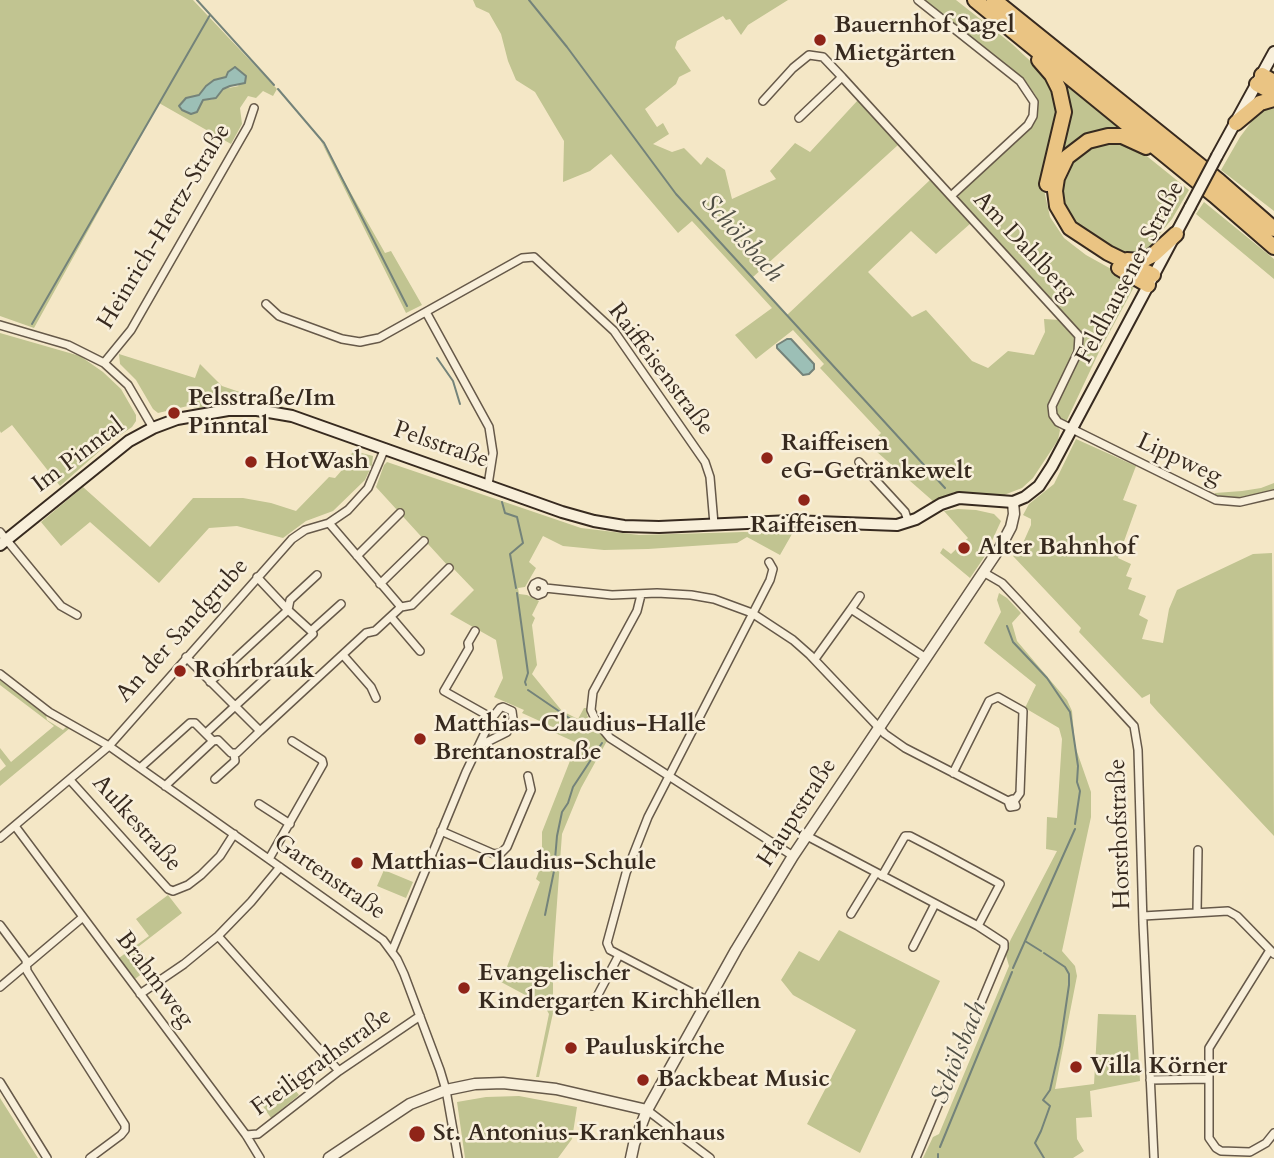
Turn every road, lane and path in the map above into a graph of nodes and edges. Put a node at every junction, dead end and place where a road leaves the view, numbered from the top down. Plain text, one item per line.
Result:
1 (918, 0) edge
2 (975, 0) edge
3 (994, 0) edge
4 (1013, 30) junction
5 (1274, 52) edge
6 (842, 77) junction
7 (1264, 80) edge
8 (1274, 93) edge
9 (1274, 99) edge
10 (763, 101) dead end
11 (254, 108) dead end
12 (799, 118) dead end
13 (1236, 123) junction
14 (1216, 188) junction
15 (951, 196) junction
16 (1274, 216) edge
17 (1274, 229) edge
18 (1176, 234) junction
19 (1274, 247) edge
20 (1123, 260) junction
21 (1151, 280) junction
22 (266, 304) dead end
23 (426, 312) junction
24 (0, 325) edge
25 (104, 363) junction
26 (153, 428) junction
27 (1072, 429) junction
28 (384, 448) junction
29 (859, 462) dead end
30 (488, 485) junction
31 (1274, 494) edge
32 (1013, 502) junction
33 (400, 513) dead end
34 (908, 521) junction
35 (329, 523) junction
36 (714, 524) junction
37 (2, 539) edge
38 (424, 541) dead end
39 (357, 556) junction
40 (769, 562) dead end
41 (449, 568) dead end
42 (983, 572) junction
43 (317, 575) dead end
44 (257, 578) junction
45 (380, 584) junction
46 (545, 588) dead end
47 (641, 595) junction
48 (860, 596) dead end
49 (341, 604) dead end
50 (401, 607) junction
51 (851, 609) junction
52 (288, 610) junction
53 (752, 613) junction
54 (77, 615) dead end
55 (391, 617) junction
56 (311, 631) junction
57 (475, 631) dead end
58 (420, 651) dead end
59 (343, 655) junction
60 (186, 657) junction
61 (926, 658) junction
62 (815, 659) junction
63 (0, 674) edge
64 (210, 682) junction
65 (376, 698) dead end
66 (235, 705) junction
67 (492, 718) junction
68 (879, 729) junction
69 (260, 731) junction
70 (206, 733) junction
71 (213, 741) junction
72 (292, 741) dead end
73 (109, 746) junction
74 (479, 746) junction
75 (234, 753) junction
76 (140, 768) junction
77 (953, 773) junction
78 (528, 776) dead end
79 (669, 776) junction
80 (215, 779) dead end
81 (70, 780) junction
82 (165, 786) junction
83 (260, 804) dead end
84 (290, 824) junction
85 (15, 825) junction
86 (441, 831) junction
87 (234, 834) junction
88 (807, 836) junction
89 (0, 838) edge
90 (1198, 850) dead end
91 (793, 856) junction
92 (269, 859) junction
93 (280, 867) junction
94 (879, 874) junction
95 (935, 904) junction
96 (1197, 912) junction
97 (851, 914) dead end
98 (1143, 915) junction
99 (83, 917) junction
100 (0, 925) edge
101 (978, 926) junction
102 (218, 936) junction
103 (913, 947) dead end
104 (392, 951) junction
105 (1272, 952) edge
106 (619, 955) junction
107 (26, 966) junction
108 (0, 987) edge
109 (141, 994) junction
110 (708, 1001) junction
111 (592, 1006) dead end
112 (420, 1016) junction
113 (339, 1071) junction
114 (1208, 1079) junction
115 (1150, 1080) junction
116 (0, 1082) edge
117 (446, 1090) junction
118 (647, 1110) junction
119 (1274, 1133) edge
120 (246, 1135) junction
121 (47, 1158) edge
122 (90, 1158) edge
123 (260, 1158) edge
124 (329, 1158) edge
125 (458, 1158) edge
126 (631, 1158) edge
127 (710, 1158) edge
128 (916, 1158) edge
129 (1154, 1158) edge

1 - 15 street, Am Dahlberg
2 - 4 highway
3 - 14 highway
4 - 14 highway
4 - 21 highway
5 - 7 main road, Feldhausener Straße
6 - 10 street, Am Dahlberg
6 - 12 street
6 - 15 street, Am Dahlberg
7 - 8 highway
7 - 13 main road, Feldhausener Straße
9 - 13 highway
11 - 25 street, Heinrich-Hertz-Straße
13 - 18 main road, Feldhausener Straße, bridge
14 - 16 highway
14 - 17 highway
14 - 19 highway
14 - 20 highway
15 - 27 street, Am Dahlberg
18 - 20 highway
18 - 21 main road, Feldhausener Straße
20 - 21 highway
21 - 27 main road, Feldhausener Straße
22 - 23 street, Raiffeisenstraße
23 - 30 street
23 - 36 street, Raiffeisenstraße
24 - 25 street
25 - 26 street
26 - 28 main road, Pelsstraße
26 - 37 main road, Im Pinntal
27 - 31 street, Lippweg
27 - 32 main road, Feldhausener Straße
28 - 30 main road, Pelsstraße
28 - 35 street, An der Sandgrube
29 - 34 street
30 - 36 main road, Pelsstraße
32 - 34 main road, Pelsstraße
32 - 42 street, Hauptstraße
33 - 39 street
34 - 36 main road, Pelsstraße
35 - 39 street
35 - 44 street, An der Sandgrube
37 - 54 street
38 - 45 street
39 - 45 street
40 - 53 street
41 - 50 street
42 - 61 street, Hauptstraße
42 - 98 street, Horsthofstraße
43 - 52 street
44 - 52 street
44 - 60 street, An der Sandgrube
45 - 50 street
46 - 47 street
47 - 53 street
47 - 79 street
48 - 51 street
49 - 56 street
50 - 55 street
51 - 61 street
51 - 62 street
52 - 56 street
52 - 64 street
53 - 62 street
53 - 79 street
55 - 58 street
55 - 59 street
56 - 66 street
57 - 67 street
59 - 65 street
59 - 69 street
60 - 64 street
60 - 73 street, An der Sandgrube
61 - 68 street, Hauptstraße
62 - 68 street
63 - 73 street, Gartenstraße
64 - 66 street
66 - 69 street
66 - 70 street
67 - 74 street
67 - 74 street
68 - 77 street
68 - 88 street, Hauptstraße
69 - 75 street
70 - 71 street
70 - 76 street
71 - 75 street
71 - 82 street
72 - 84 street
73 - 76 street, Gartenstraße
73 - 81 street, An der Sandgrube
74 - 86 street
75 - 80 street
76 - 82 street, Gartenstraße
77 - 77 street
78 - 86 street
79 - 91 street
79 - 106 street
81 - 85 street, An der Sandgrube
81 - 87 street, Aulkestraße
82 - 87 street, Gartenstraße
83 - 84 street
84 - 92 street
85 - 89 street, An der Sandgrube
85 - 99 street, Brahmweg
86 - 104 street
87 - 92 street, Gartenstraße
88 - 91 street, Hauptstraße
88 - 94 street
90 - 96 street
91 - 110 street, Hauptstraße
92 - 93 street, Gartenstraße
93 - 102 street
93 - 104 street, Gartenstraße
94 - 95 street
94 - 97 street
94 - 101 street
95 - 101 street
95 - 103 street
96 - 98 street
96 - 105 street
98 - 115 street, Horsthofstraße
99 - 107 street
99 - 109 street, Brahmweg
100 - 107 street
101 - 128 street
102 - 109 street
102 - 113 street
104 - 112 street, Gartenstraße
105 - 114 street
106 - 110 street
106 - 111 street
107 - 108 street
107 - 122 street
109 - 120 street, Brahmweg
110 - 118 street, Hauptstraße
112 - 113 street, Freiligrathstraße
112 - 117 street, Gartenstraße
113 - 120 street, Freiligrathstraße
114 - 115 street
114 - 119 street
115 - 129 street, Horsthofstraße
116 - 121 street
117 - 118 street
117 - 124 street
117 - 125 street, Gartenstraße
118 - 126 street, Hauptstraße
118 - 127 street
120 - 123 street, Brahmweg

